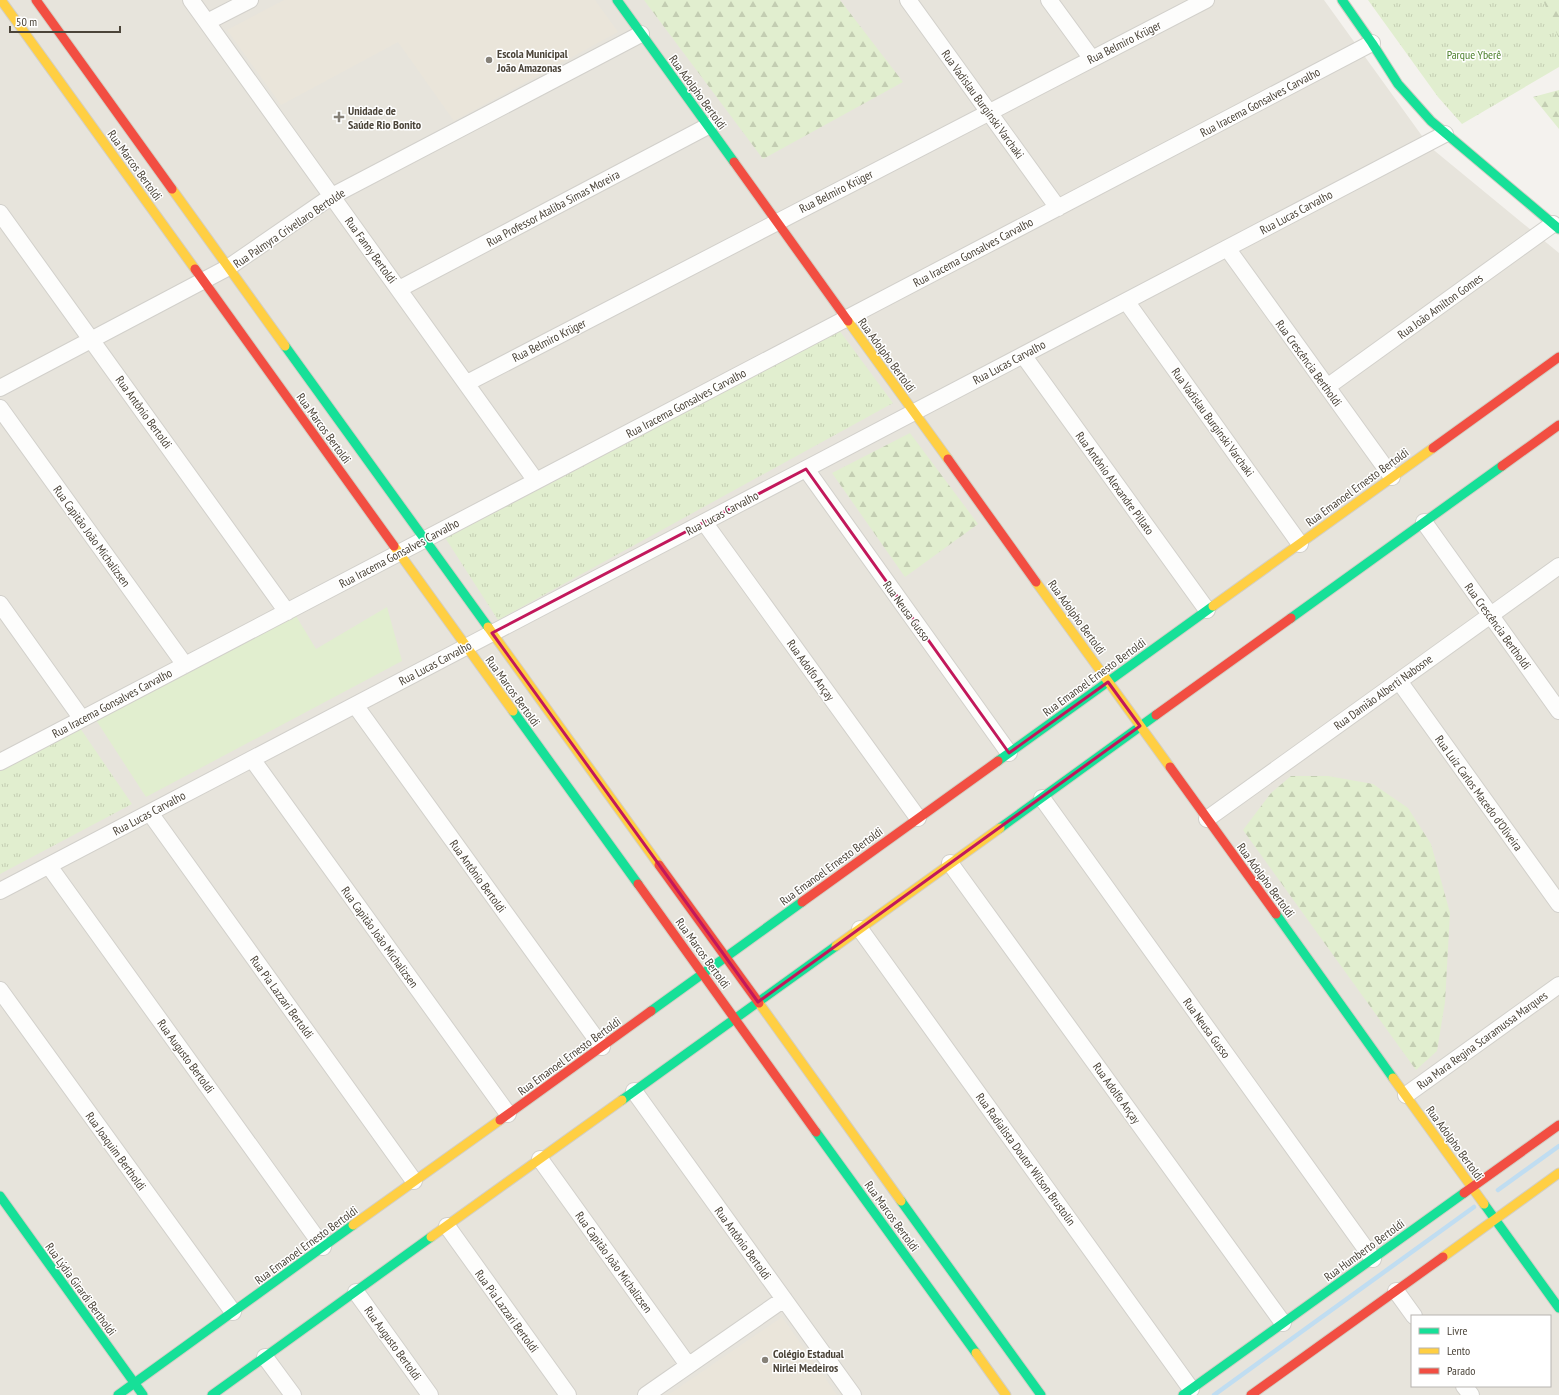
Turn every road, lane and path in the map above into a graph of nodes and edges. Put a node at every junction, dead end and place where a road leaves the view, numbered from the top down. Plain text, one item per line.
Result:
1 (1, 0) edge
2 (36, 0) edge
3 (191, 0) edge
4 (250, 0) edge
5 (617, 0) edge
6 (908, 0) edge
7 (1050, 0) edge
8 (1206, 0) edge
9 (1342, 0) edge
10 (1188, 4) edge
11 (207, 22) junction
12 (641, 34) junction
13 (1372, 43) junction
14 (1092, 59) junction
15 (989, 112) junction
16 (708, 126) junction
17 (1445, 134) junction
18 (332, 196) junction
19 (1058, 208) junction
20 (0, 213) edge
21 (777, 222) junction
22 (1556, 226) edge
23 (1227, 248) junction
24 (229, 268) junction
25 (204, 281) junction
26 (399, 289) junction
27 (1126, 301) junction
28 (846, 319) junction
29 (92, 340) junction
30 (1023, 355) junction
31 (1559, 357) edge
32 (467, 383) junction
33 (1327, 387) junction
34 (0, 388) edge
35 (0, 408) edge
36 (914, 412) junction
37 (1559, 425) edge
38 (806, 469) junction
39 (1392, 478) junction
40 (536, 481) junction
41 (704, 522) junction
42 (1424, 522) junction
43 (424, 540) junction
44 (1300, 544) junction
45 (399, 553) junction
46 (1559, 566) edge
47 (0, 604) edge
48 (1208, 610) junction
49 (287, 612) junction
50 (1490, 615) junction
51 (492, 633) junction
52 (467, 647) junction
53 (185, 665) junction
54 (1399, 681) junction
55 (1108, 682) junction
56 (355, 705) junction
57 (1559, 709) edge
58 (82, 719) junction
59 (1140, 726) junction
60 (1009, 753) junction
61 (252, 759) junction
62 (0, 762) edge
63 (1042, 798) junction
64 (150, 813) junction
65 (918, 818) junction
66 (1207, 819) junction
67 (950, 863) junction
68 (49, 866) junction
69 (0, 891) edge
70 (1559, 904) edge
71 (860, 929) junction
72 (726, 957) junction
73 (703, 974) junction
74 (1559, 985) edge
75 (0, 990) edge
76 (758, 1002) junction
77 (735, 1018) junction
78 (602, 1047) junction
79 (634, 1091) junction
80 (1406, 1095) junction
81 (508, 1114) junction
82 (1559, 1124) edge
83 (540, 1159) junction
84 (1559, 1173) edge
85 (414, 1181) junction
86 (1472, 1187) junction
87 (0, 1196) edge
88 (1495, 1219) junction
89 (447, 1226) junction
90 (324, 1247) junction
91 (1373, 1258) junction
92 (1396, 1291) junction
93 (356, 1292) junction
94 (784, 1300) junction
95 (1559, 1308) edge
96 (233, 1312) junction
97 (1413, 1315) edge
98 (1283, 1323) junction
99 (265, 1357) junction
100 (688, 1366) junction
101 (134, 1383) junction
102 (1465, 1387) edge
103 (1187, 1392) edge
104 (118, 1395) edge
105 (143, 1395) edge
106 (212, 1395) edge
107 (293, 1395) edge
108 (430, 1395) edge
109 (568, 1395) edge
110 (646, 1395) edge
111 (853, 1395) edge
112 (1006, 1395) edge
113 (1041, 1395) edge
114 (1251, 1395) edge
115 (1471, 1395) edge

1 - 25 street, Rua Marcos Bertoldi
2 - 24 street, Rua Marcos Bertoldi
3 - 11 street, Rua Fanny Bertoldi
4 - 11 street
5 - 12 street, Rua Adolpho Bertoldi
6 - 15 street, Rua Vadislau Burginski Varchaki
7 - 14 street
8 - 10 street, Rua Belmiro Krüger
9 - 13 street
10 - 14 street, Rua Belmiro Krüger
11 - 18 street, Rua Fanny Bertoldi
12 - 16 street, Rua Adolpho Bertoldi
12 - 18 street, Rua Palmyra Crivellaro Bertolde
13 - 17 street
13 - 19 street, Rua Iracema Gonsalves Carvalho
14 - 15 street, Rua Belmiro Krüger
15 - 19 street, Rua Vadislau Burginski Varchaki
15 - 21 street, Rua Belmiro Krüger
16 - 21 street, Rua Adolpho Bertoldi
16 - 26 street, Rua Professor Ataliba Simas Moreira
17 - 22 street
17 - 23 street, Rua Lucas Carvalho
18 - 24 street, Rua Palmyra Crivellaro Bertolde
18 - 26 street, Rua Fanny Bertoldi
19 - 28 street, Rua Iracema Gonsalves Carvalho
20 - 29 street, Rua Antônio Bertoldi
21 - 28 street, Rua Adolpho Bertoldi
21 - 32 street, Rua Belmiro Krüger
22 - 33 street, Rua João Amilton Gomes
23 - 27 street, Rua Lucas Carvalho
23 - 33 street, Rua Crescência Bertholdi
24 - 25 street, Rua Palmyra Crivellaro Bertolde
24 - 43 street, Rua Marcos Bertoldi
25 - 29 street, Rua Palmyra Crivellaro Bertolde
25 - 45 street, Rua Marcos Bertoldi
26 - 32 street, Rua Fanny Bertoldi
27 - 30 street, Rua Lucas Carvalho
27 - 44 street, Rua Vadislau Burginski Varchaki
28 - 36 street, Rua Adolpho Bertoldi
28 - 40 street, Rua Iracema Gonsalves Carvalho
29 - 34 street, Rua Palmyra Crivellaro Bertolde
29 - 49 street, Rua Antônio Bertoldi
30 - 36 street, Rua Lucas Carvalho
30 - 48 street, Rua Antônio Alexandre Pillato
31 - 39 street, Rua Emanoel Ernesto Bertoldi
32 - 40 street, Rua Fanny Bertoldi
33 - 39 street, Rua Crescência Bertholdi
35 - 53 street, Rua Capitão João Michalizsen
36 - 38 street, Rua Lucas Carvalho
36 - 55 street, Rua Adolpho Bertoldi
37 - 42 street
38 - 41 street, Rua Lucas Carvalho
38 - 60 street, Rua Neusa Gusso
39 - 44 street, Rua Emanoel Ernesto Bertoldi
40 - 43 street, Rua Iracema Gonsalves Carvalho
41 - 51 street, Rua Lucas Carvalho
41 - 65 street, Rua Adolfo Ançay
42 - 50 street, Rua Crescência Bertholdi
42 - 59 street
43 - 45 street, Rua Iracema Gonsalves Carvalho
43 - 51 street, Rua Marcos Bertoldi
44 - 48 street, Rua Emanoel Ernesto Bertoldi
45 - 49 street, Rua Iracema Gonsalves Carvalho
45 - 52 street, Rua Marcos Bertoldi
46 - 50 street, Rua Damião Alberti Nabosne
47 - 58 street
48 - 55 street, Rua Emanoel Ernesto Bertoldi
49 - 53 street, Rua Iracema Gonsalves Carvalho
50 - 54 street, Rua Damião Alberti Nabosne
50 - 57 street, Rua Crescência Bertholdi
51 - 52 street, Rua Lucas Carvalho
51 - 72 street, Rua Marcos Bertoldi
52 - 56 street, Rua Lucas Carvalho
52 - 73 street, Rua Marcos Bertoldi
53 - 58 street, Rua Iracema Gonsalves Carvalho
54 - 66 street, Rua Damião Alberti Nabosne
54 - 70 street, Rua Luiz Carlos Macedo d'Oliveira
55 - 59 street, Rua Adolpho Bertoldi
55 - 60 street, Rua Emanoel Ernesto Bertoldi
56 - 61 street, Rua Lucas Carvalho
56 - 78 street, Rua Antônio Bertoldi
58 - 62 street, Rua Iracema Gonsalves Carvalho
59 - 63 street
59 - 66 street, Rua Adolpho Bertoldi
60 - 65 street, Rua Emanoel Ernesto Bertoldi
61 - 64 street, Rua Lucas Carvalho
61 - 81 street, Rua Capitão João Michalizsen
63 - 67 street
63 - 91 street, Rua Neusa Gusso
64 - 68 street, Rua Lucas Carvalho
64 - 85 street, Rua Pia Lazzari Bertoldi
65 - 72 street, Rua Emanoel Ernesto Bertoldi
66 - 80 street, Rua Adolpho Bertoldi
67 - 71 street
67 - 98 street, Rua Adolfo Ançay
68 - 69 street, Rua Lucas Carvalho
68 - 90 street, Rua Augusto Bertoldi
71 - 76 street
71 - 103 street, Rua Radialista Doutor Wilson Brustolin
72 - 73 street, Rua Emanoel Ernesto Bertoldi
72 - 76 street, Rua Marcos Bertoldi
73 - 77 street, Rua Marcos Bertoldi
73 - 78 street, Rua Emanoel Ernesto Bertoldi
74 - 80 street, Rua Mara Regina Scaramussa Marques
75 - 96 street, Rua Joaquim Bertholdi
76 - 77 street
76 - 113 street, Rua Marcos Bertoldi
77 - 79 street
77 - 112 street, Rua Marcos Bertoldi
78 - 81 street, Rua Emanoel Ernesto Bertoldi
79 - 83 street
79 - 94 street, Rua Antônio Bertoldi
80 - 86 street, Rua Adolpho Bertoldi
81 - 85 street, Rua Emanoel Ernesto Bertoldi
82 - 86 street, Rua Humberto Bertoldi
83 - 89 street
83 - 100 street, Rua Capitão João Michalizsen
84 - 88 street
85 - 90 street, Rua Emanoel Ernesto Bertoldi
86 - 88 street, Rua Adolpho Bertoldi
86 - 91 street, Rua Humberto Bertoldi
87 - 101 street, Rua Lýdia Girardi Bertholdi
88 - 92 street
88 - 95 street, Rua Adolpho Bertoldi
89 - 93 street
89 - 109 street, Rua Pia Lazzari Bertoldi
90 - 96 street, Rua Emanoel Ernesto Bertoldi
91 - 98 street, Rua Humberto Bertoldi
92 - 97 street
92 - 114 street
93 - 99 street
93 - 108 street, Rua Augusto Bertoldi
94 - 100 street
94 - 111 street, Rua Antônio Bertoldi
96 - 101 street, Rua Emanoel Ernesto Bertoldi
98 - 103 street, Rua Humberto Bertoldi
99 - 106 street
99 - 107 street
100 - 110 street
101 - 104 street, Rua Emanoel Ernesto Bertoldi
101 - 105 street, Rua Lýdia Girardi Bertholdi
102 - 115 street

